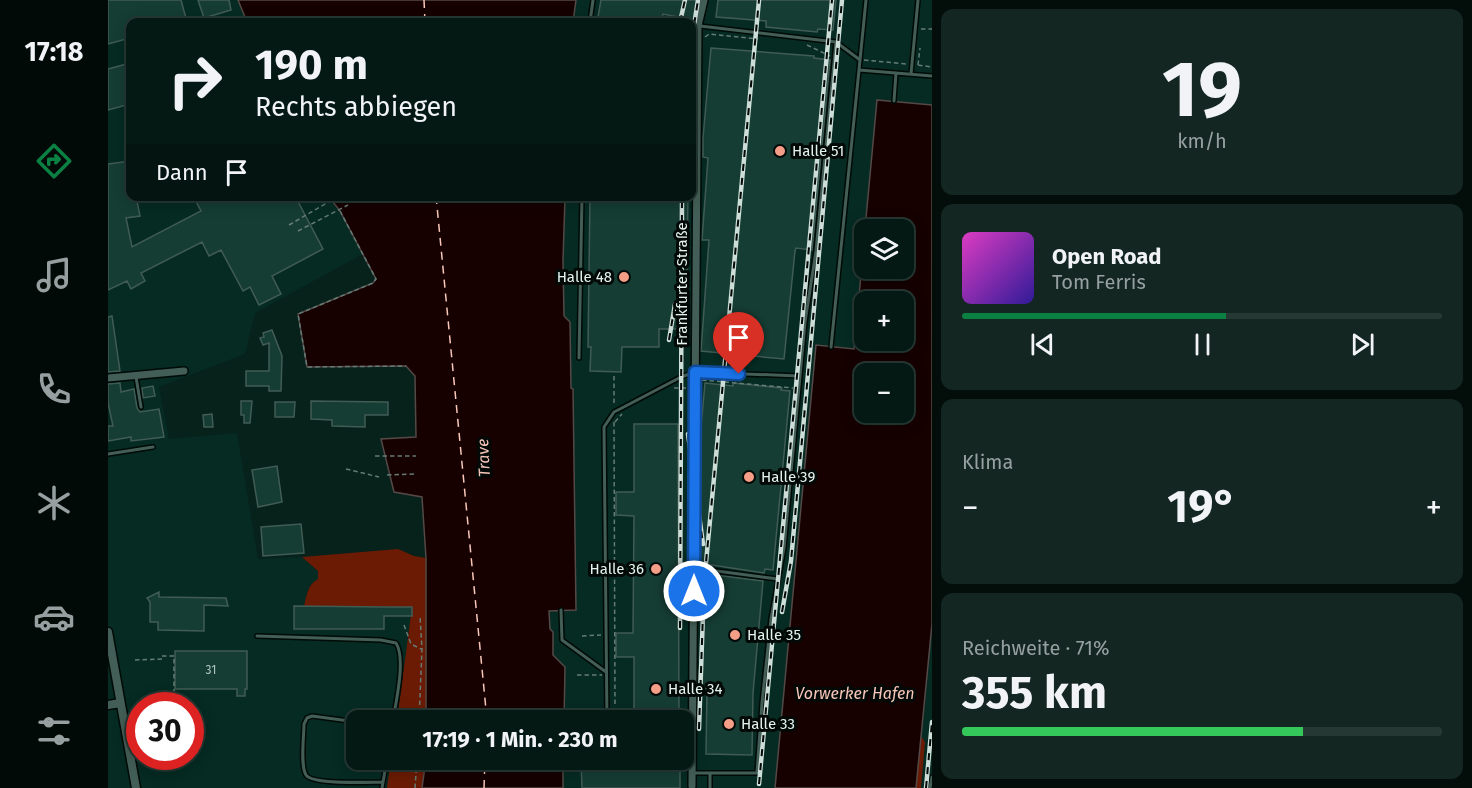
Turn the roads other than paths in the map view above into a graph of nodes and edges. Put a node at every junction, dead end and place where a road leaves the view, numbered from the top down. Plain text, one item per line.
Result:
1 (593, 0) edge
2 (704, 0) edge
3 (866, 0) edge
4 (918, 0) edge
5 (591, 18) edge
6 (698, 26) junction
7 (836, 42) junction
8 (696, 50) edge
9 (860, 60) junction
10 (859, 70) junction
11 (896, 73) junction
12 (911, 74) junction
13 (932, 76) edge
14 (894, 102) dead end
15 (582, 201) edge
16 (694, 201) edge
17 (831, 347) dead end
18 (579, 358) dead end
19 (184, 371) dead end
20 (695, 372) junction
21 (136, 375) junction
22 (800, 376) junction
23 (108, 378) edge
24 (141, 407) dead end
25 (153, 447) dead end
26 (108, 454) edge
27 (694, 568) junction
28 (778, 579) junction
29 (561, 610) dead end
30 (108, 632) edge
31 (257, 636) dead end
32 (606, 674) junction
33 (120, 703) junction
34 (108, 705) edge
35 (394, 710) edge
36 (607, 710) edge
37 (346, 721) edge
38 (385, 770) edge
39 (692, 773) junction
40 (710, 773) junction
41 (932, 777) edge
42 (383, 782) junction
43 (692, 786) dead end
44 (135, 788) edge
45 (382, 788) edge
46 (710, 788) edge
47 (930, 788) edge

1 - 5 lane
2 - 6 street, Frankfurter Straße
3 - 9 lane
4 - 12 lane
6 - 7 lane
6 - 8 street, Frankfurter Straße
7 - 9 lane
7 - 22 lane
9 - 10 lane
10 - 11 lane
10 - 17 lane
11 - 12 lane
11 - 14 lane
12 - 13 lane
15 - 18 lane
16 - 20 street, Frankfurter Straße
19 - 21 street
20 - 22 lane
20 - 27 street, Frankfurter Straße
20 - 32 lane
21 - 23 street
21 - 24 lane
22 - 28 lane
25 - 26 lane
27 - 28 lane
27 - 39 street, Frankfurter Straße
28 - 40 lane
29 - 32 lane
30 - 33 street
31 - 35 lane
32 - 36 lane
33 - 34 street
33 - 44 street
37 - 42 lane
38 - 42 lane
39 - 40 lane
39 - 43 street, Frankfurter Straße
40 - 46 lane
41 - 47 lane
42 - 45 lane

